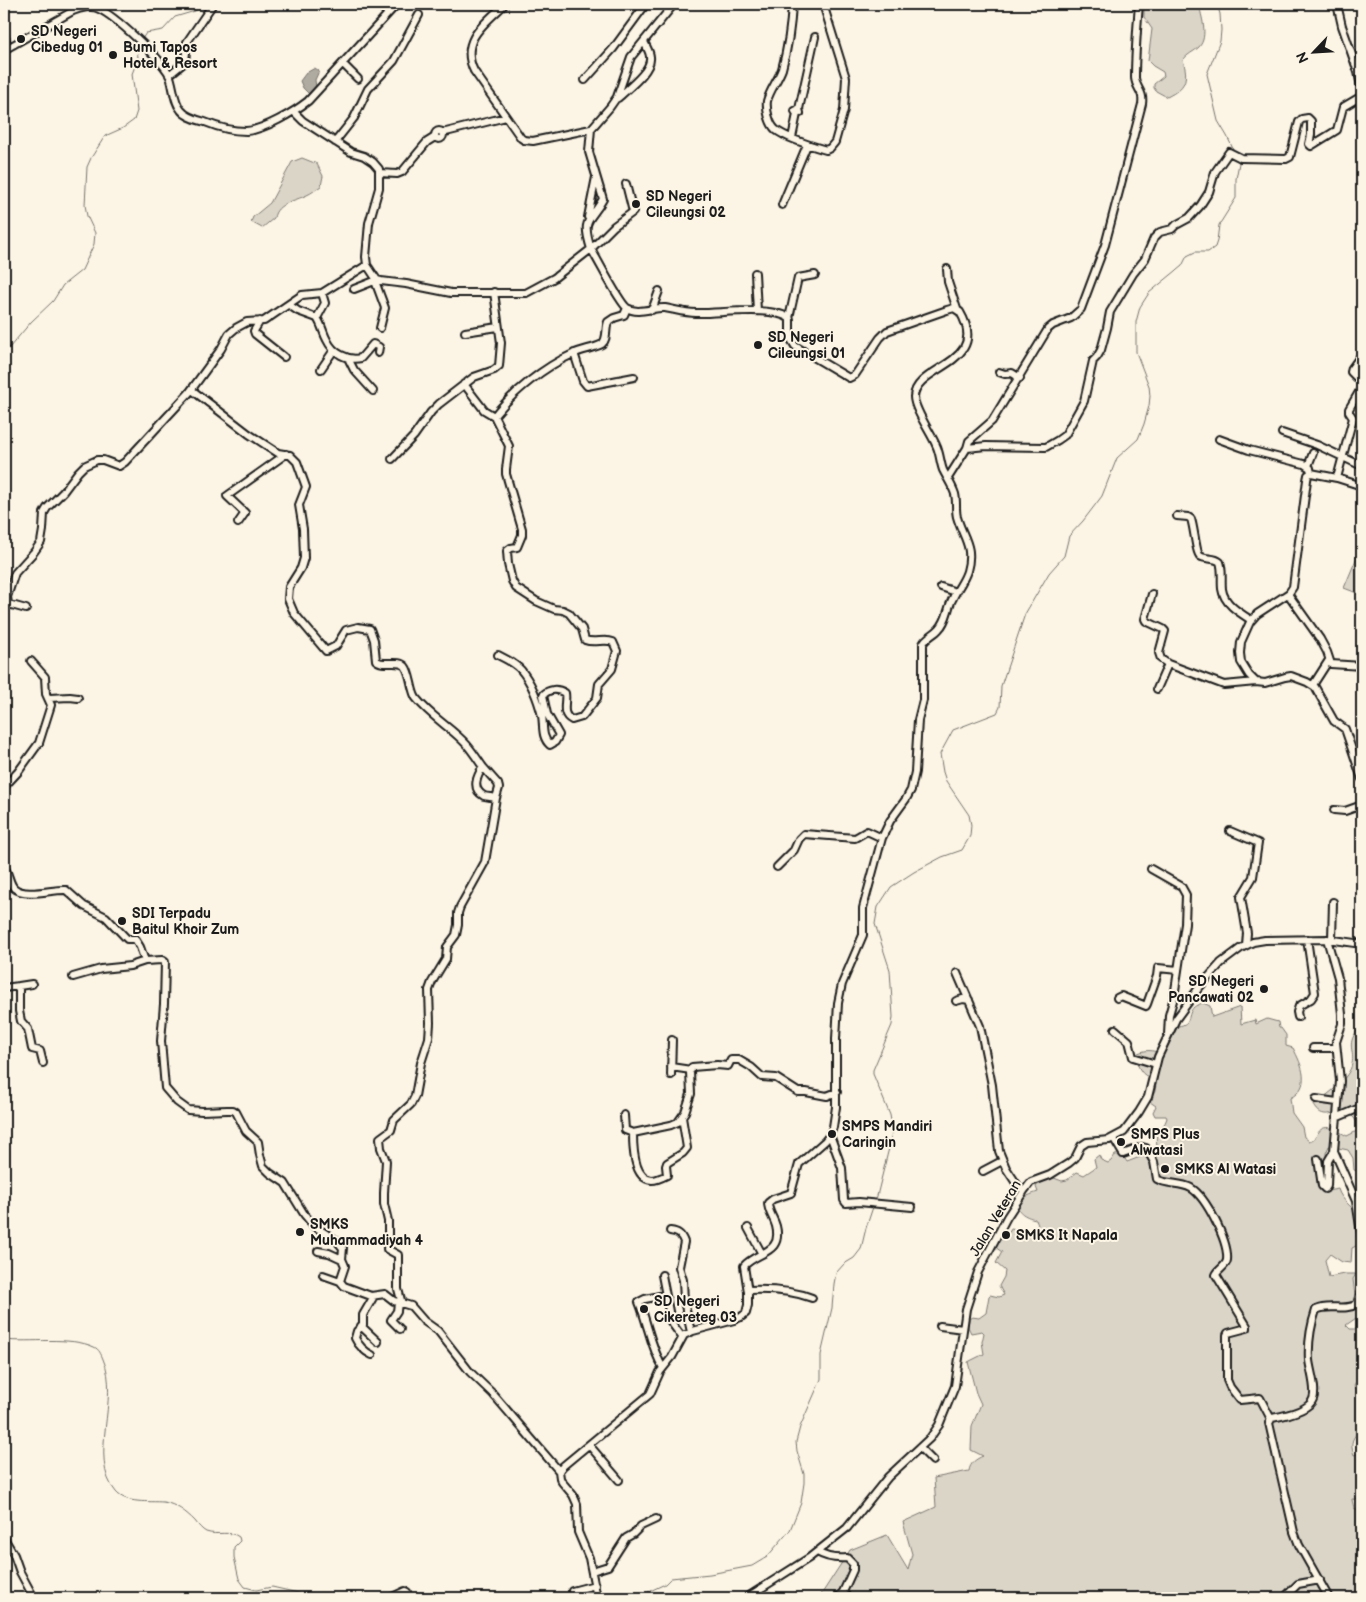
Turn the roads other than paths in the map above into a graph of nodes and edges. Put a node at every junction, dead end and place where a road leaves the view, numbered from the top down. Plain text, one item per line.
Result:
1 (212, 4) edge
2 (378, 4) edge
3 (397, 4) edge
4 (505, 4) edge
5 (646, 4) edge
6 (674, 4) edge
7 (792, 4) edge
8 (823, 4) edge
9 (1139, 4) edge
10 (1337, 4) edge
11 (99, 6) edge
12 (388, 13) junction
13 (419, 15) dead end
14 (4, 34) edge
15 (815, 37) dead end
16 (644, 42) junction
17 (6, 48) edge
18 (343, 64) junction
19 (169, 75) junction
20 (358, 79) dead end
21 (586, 80) dead end
22 (613, 102) junction
23 (294, 112) junction
24 (506, 116) junction
25 (591, 129) junction
26 (792, 138) junction
27 (335, 142) junction
28 (808, 145) junction
29 (380, 173) junction
30 (596, 176) junction
31 (626, 184) dead end
32 (782, 205) dead end
33 (588, 219) junction
34 (591, 249) junction
35 (367, 265) junction
36 (946, 269) dead end
37 (755, 273) dead end
38 (815, 275) dead end
39 (376, 281) junction
40 (354, 289) dead end
41 (659, 291) dead end
42 (494, 292) junction
43 (322, 293) junction
44 (289, 305) junction
45 (627, 308) junction
46 (957, 309) junction
47 (652, 310) junction
48 (757, 311) junction
49 (317, 318) junction
50 (789, 318) junction
51 (260, 321) junction
52 (498, 326) junction
53 (380, 328) dead end
54 (465, 332) dead end
55 (334, 350) junction
56 (378, 354) dead end
57 (574, 354) junction
58 (1362, 354) edge
59 (284, 357) dead end
60 (348, 358) junction
61 (321, 369) dead end
62 (999, 372) dead end
63 (634, 377) dead end
64 (1020, 378) junction
65 (1362, 383) edge
66 (464, 384) junction
67 (1362, 387) edge
68 (192, 390) junction
69 (373, 391) dead end
70 (494, 416) junction
71 (1282, 433) dead end
72 (1219, 439) dead end
73 (967, 448) junction
74 (286, 454) junction
75 (1313, 454) dead end
76 (1343, 458) junction
77 (392, 459) dead end
78 (1362, 466) edge
79 (1309, 469) junction
80 (948, 478) junction
81 (1337, 478) junction
82 (1362, 486) edge
83 (1177, 516) dead end
84 (238, 522) dead end
85 (941, 587) dead end
86 (956, 592) junction
87 (1152, 594) dead end
88 (1288, 594) junction
89 (5, 597) edge
90 (26, 609) dead end
91 (1251, 620) junction
92 (498, 655) dead end
93 (31, 660) dead end
94 (1329, 660) junction
95 (1168, 664) junction
96 (1362, 666) edge
97 (1256, 682) junction
98 (1313, 685) junction
99 (1157, 689) dead end
100 (49, 698) junction
101 (78, 698) dead end
102 (483, 767) junction
103 (1362, 779) edge
104 (4, 787) edge
105 (496, 798) junction
106 (1362, 805) edge
107 (1334, 810) dead end
108 (1230, 831) dead end
109 (882, 838) junction
110 (777, 866) dead end
111 (4, 867) edge
112 (1151, 869) dead end
113 (1333, 902) dead end
114 (1308, 939) junction
115 (1329, 939) junction
116 (1362, 944) edge
117 (1246, 945) junction
118 (145, 961) junction
119 (1178, 970) junction
120 (957, 973) dead end
121 (73, 977) dead end
122 (32, 984) dead end
123 (19, 986) junction
124 (4, 988) edge
125 (1117, 998) dead end
126 (969, 1000) junction
127 (956, 1001) dead end
128 (1298, 1017) dead end
129 (1115, 1029) dead end
130 (1168, 1036) junction
131 (672, 1040) dead end
132 (1313, 1048) dead end
133 (1336, 1048) junction
134 (42, 1063) dead end
135 (1156, 1064) junction
136 (672, 1067) junction
137 (691, 1070) junction
138 (671, 1075) dead end
139 (837, 1092) junction
140 (1316, 1099) dead end
141 (1337, 1102) junction
142 (1362, 1107) edge
143 (624, 1114) dead end
144 (682, 1118) junction
145 (1336, 1118) junction
146 (633, 1132) junction
147 (830, 1135) junction
148 (1114, 1139) junction
149 (1334, 1151) junction
150 (1318, 1159) dead end
151 (1002, 1161) junction
152 (983, 1171) dead end
153 (1024, 1191) junction
154 (912, 1207) dead end
155 (748, 1228) dead end
156 (670, 1231) dead end
157 (1362, 1239) edge
158 (318, 1252) dead end
159 (762, 1254) junction
160 (342, 1259) junction
161 (323, 1275) dead end
162 (662, 1275) dead end
163 (340, 1281) junction
164 (1362, 1288) edge
165 (748, 1290) junction
166 (665, 1295) junction
167 (374, 1296) junction
168 (812, 1298) dead end
169 (400, 1304) junction
170 (362, 1326) junction
171 (940, 1326) dead end
172 (400, 1328) dead end
173 (963, 1329) junction
174 (691, 1332) junction
175 (682, 1337) junction
176 (378, 1342) dead end
177 (372, 1355) dead end
178 (663, 1368) junction
179 (1271, 1419) junction
180 (589, 1445) junction
181 (920, 1448) junction
182 (933, 1461) dead end
183 (560, 1471) junction
184 (619, 1480) dead end
185 (656, 1519) dead end
186 (4, 1538) edge
187 (819, 1550) junction
188 (592, 1571) junction
189 (1320, 1580) junction
190 (595, 1585) junction
191 (572, 1591) dead end
192 (843, 1592) junction
193 (1286, 1596) dead end
194 (34, 1598) edge
195 (390, 1598) edge
196 (407, 1598) edge
197 (597, 1598) edge
198 (746, 1598) edge
199 (837, 1598) edge
200 (848, 1598) edge
201 (1329, 1598) edge

1 - 19 street
2 - 12 street
3 - 12 street
4 - 24 street
5 - 21 street
6 - 16 street
7 - 26 street
8 - 28 street
9 - 64 street
10 - 73 street
11 - 17 street
11 - 19 street
12 - 18 street
13 - 27 street
14 - 17 street
15 - 26 street
16 - 22 street
16 - 22 street
18 - 20 street
18 - 23 street
19 - 23 street
22 - 25 street
23 - 27 street
24 - 25 street
24 - 29 street
25 - 30 street
26 - 28 street
27 - 29 street
28 - 32 street
29 - 35 street
30 - 33 street
30 - 33 street
31 - 34 street
33 - 34 street
34 - 42 street
34 - 45 street
35 - 39 street
35 - 43 street
36 - 46 street
37 - 48 street
38 - 50 street
39 - 40 street
39 - 42 street
39 - 53 street
41 - 47 street
42 - 52 street
43 - 44 street
43 - 49 street
44 - 49 street
44 - 51 street
45 - 47 street
45 - 57 street
46 - 50 street
46 - 80 street
47 - 48 street
48 - 50 street
49 - 55 street
51 - 59 street
51 - 68 street
52 - 54 street
52 - 66 street
55 - 60 street
55 - 61 street
56 - 60 street
57 - 63 street
57 - 70 street
58 - 65 street
60 - 69 street
62 - 64 street
64 - 73 street
66 - 70 street
66 - 77 street
67 - 76 street
68 - 74 street
68 - 89 street
70 - 92 street
71 - 76 street
72 - 79 street
73 - 80 street
74 - 84 street
74 - 102 street
75 - 79 street
76 - 78 street
76 - 81 street
79 - 81 street
79 - 88 street
80 - 86 street
81 - 82 street
83 - 91 street
85 - 86 street
86 - 109 street
87 - 95 street
88 - 91 street
88 - 94 street
89 - 90 street
91 - 97 street
93 - 100 street
94 - 96 street
94 - 98 street
95 - 97 street
95 - 99 street
97 - 98 street
98 - 103 street
100 - 101 street
100 - 104 street
102 - 105 street
102 - 105 street
105 - 169 street
106 - 107 street
108 - 117 street
109 - 110 street
109 - 139 street
111 - 118 street
112 - 119 street
113 - 115 street
114 - 115 street
114 - 117 street
114 - 128 street
115 - 116 street
115 - 133 street
117 - 130 street
118 - 121 street
118 - 160 street
119 - 125 street
119 - 130 street
120 - 126 street
122 - 123 street
123 - 124 street
123 - 134 street
126 - 127 street
126 - 151 street
129 - 135 street
130 - 135 street
131 - 136 street
132 - 133 street
133 - 141 street
135 - 148 street
136 - 137 street
136 - 138 street
137 - 139 street
137 - 144 street
139 - 147 street
140 - 141 street
141 - 145 street
142 - 145 street
143 - 146 street
144 - 146 street
144 - 146 street
145 - 149 street
147 - 154 street
147 - 159 street
148 - 153 street, Jalan Veteran
148 - 179 street
149 - 150 street
149 - 157 street
151 - 152 street
151 - 153 street
153 - 173 street, Jalan Veteran
155 - 159 street
156 - 174 street
158 - 160 street
159 - 165 street
160 - 163 street
161 - 163 street
162 - 166 street
163 - 167 street
164 - 179 street
165 - 168 street
165 - 174 street
166 - 175 street
166 - 178 street
167 - 169 street
167 - 170 street
169 - 172 street
169 - 183 street
170 - 176 street
170 - 177 street
171 - 173 street
173 - 181 street, Jalan Veteran
174 - 175 street
175 - 178 street
178 - 180 street
179 - 189 street
180 - 183 street
180 - 184 street
181 - 182 street
181 - 187 street, Jalan Veteran
183 - 188 street
185 - 188 street
186 - 194 street
187 - 192 street
187 - 198 street, Jalan Veteran
188 - 190 street
189 - 193 street
189 - 201 street
190 - 191 street
190 - 197 street
192 - 199 street
192 - 200 street
195 - 196 street

